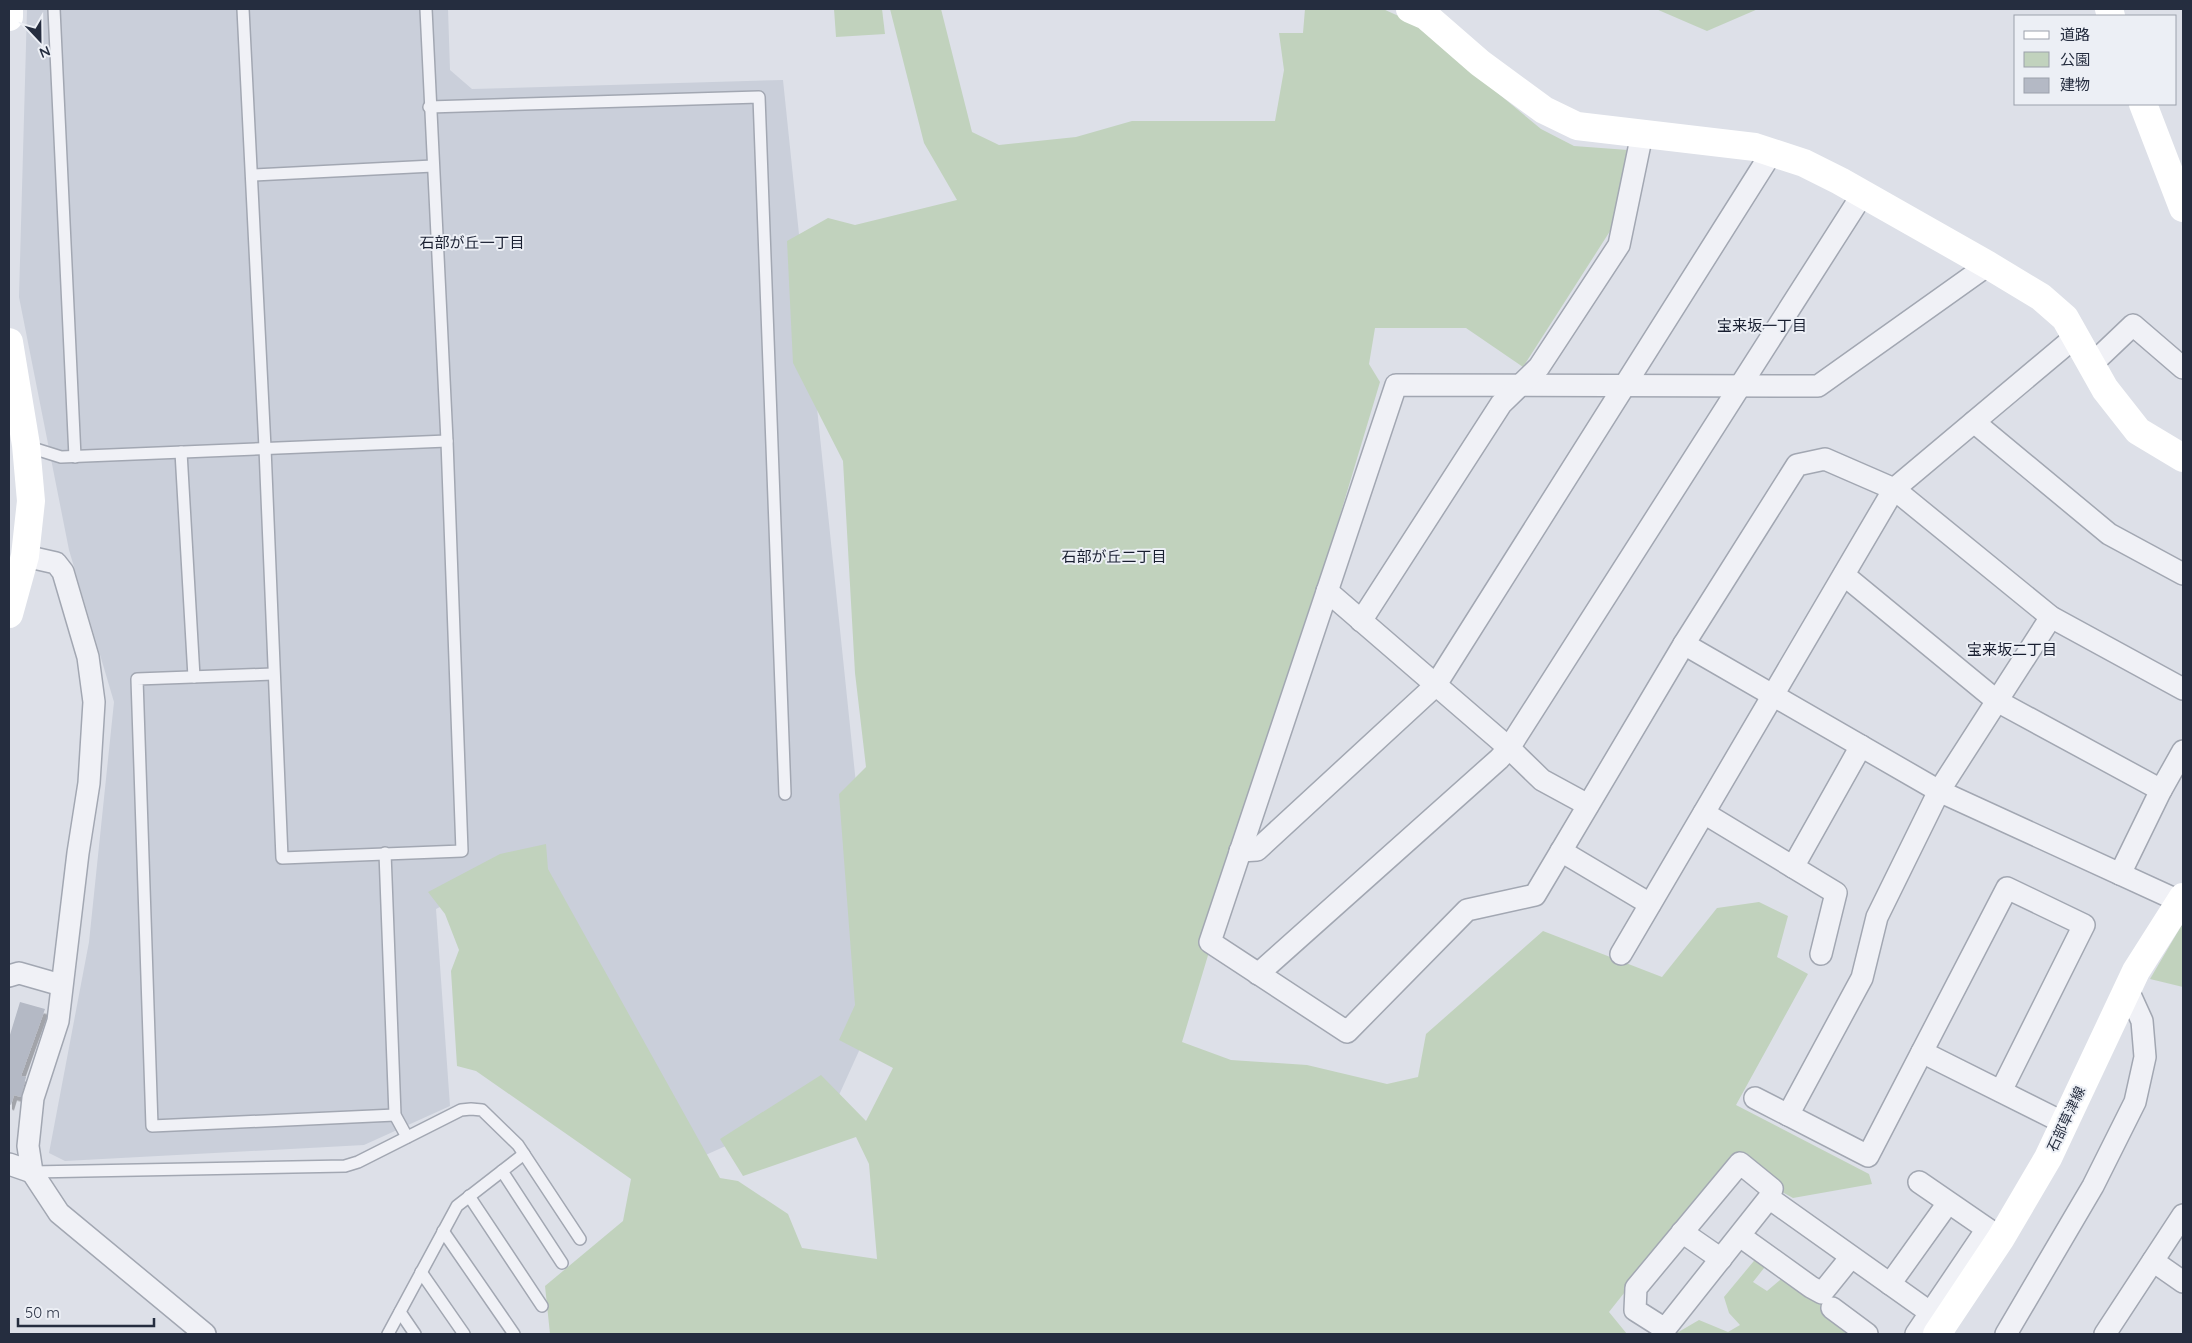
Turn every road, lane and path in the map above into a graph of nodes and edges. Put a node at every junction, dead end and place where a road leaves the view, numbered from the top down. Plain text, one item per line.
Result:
1 (9, 9) edge
2 (54, 9) edge
3 (243, 9) edge
4 (426, 9) edge
5 (1410, 9) edge
6 (9, 17) edge
7 (2143, 105) edge
8 (429, 107) junction
9 (1642, 134) junction
10 (1772, 152) junction
11 (432, 166) junction
12 (252, 176) junction
13 (2180, 189) edge
14 (1862, 195) junction
15 (1988, 265) junction
16 (2075, 337) junction
17 (9, 342) edge
18 (2091, 365) junction
19 (2183, 368) edge
20 (1521, 385) junction
21 (1625, 385) junction
22 (1740, 387) junction
23 (1974, 422) junction
24 (447, 441) junction
25 (17, 443) edge
26 (265, 448) junction
27 (180, 452) junction
28 (75, 456) junction
29 (2183, 458) edge
30 (1894, 489) junction
31 (25, 556) junction
32 (2183, 574) edge
33 (1844, 575) junction
34 (1327, 591) junction
35 (9, 614) edge
36 (2050, 617) junction
37 (1361, 621) junction
38 (1684, 644) junction
39 (273, 674) junction
40 (194, 677) junction
41 (1435, 686) junction
42 (2183, 689) edge
43 (1773, 696) junction
44 (1997, 700) junction
45 (1861, 746) junction
46 (1509, 748) junction
47 (2183, 751) edge
48 (2161, 790) junction
49 (1940, 791) junction
50 (785, 794) dead end
51 (1588, 805) junction
52 (1704, 813) junction
53 (1240, 851) junction
54 (1561, 851) junction
55 (385, 853) junction
56 (1792, 867) junction
57 (2120, 874) junction
58 (2181, 900) edge
59 (1650, 904) junction
60 (1621, 954) dead end
61 (1821, 954) dead end
62 (1258, 974) junction
63 (9, 976) edge
64 (61, 984) junction
65 (2127, 988) junction
66 (1922, 1052) junction
67 (2001, 1091) junction
68 (1755, 1098) dead end
69 (395, 1115) junction
70 (1788, 1115) junction
71 (2064, 1122) junction
72 (407, 1137) junction
73 (524, 1154) junction
74 (9, 1164) edge
75 (502, 1171) junction
76 (32, 1172) junction
77 (1919, 1182) dead end
78 (469, 1196) junction
79 (1769, 1198) junction
80 (1948, 1203) junction
81 (2183, 1215) edge
82 (444, 1231) junction
83 (1682, 1232) junction
84 (1994, 1234) junction
85 (1740, 1236) junction
86 (580, 1239) dead end
87 (1851, 1257) junction
88 (1721, 1259) junction
89 (2153, 1261) junction
90 (562, 1263) dead end
91 (421, 1272) junction
92 (2183, 1282) edge
93 (1890, 1284) junction
94 (542, 1306) dead end
95 (1832, 1308) dead end
96 (400, 1312) junction
97 (1938, 1324) edge
98 (204, 1334) edge
99 (388, 1334) edge
100 (415, 1334) edge
101 (464, 1334) edge
102 (514, 1334) edge
103 (1867, 1334) edge
104 (1916, 1334) edge
105 (2006, 1334) edge
106 (2105, 1334) edge

1 - 6 street
2 - 28 lane
3 - 12 lane
4 - 8 lane
5 - 9 street
7 - 13 street
8 - 11 lane
8 - 50 lane
9 - 10 street
9 - 20 street
10 - 14 street
10 - 21 street
11 - 12 lane
11 - 24 lane
12 - 26 lane
14 - 15 street
14 - 22 street
15 - 16 street
15 - 22 street
16 - 18 street
16 - 23 street
17 - 25 street
18 - 19 street
18 - 29 street
20 - 21 street
20 - 34 street
20 - 37 street
21 - 22 street
21 - 41 street
22 - 46 street
23 - 30 street
23 - 32 street
24 - 26 lane
24 - 55 lane
25 - 28 lane
25 - 31 street
26 - 27 lane
26 - 39 lane
27 - 28 lane
27 - 40 lane
30 - 33 street
30 - 36 street
30 - 38 street
31 - 35 street
31 - 64 street
33 - 43 street
33 - 44 street
34 - 37 street
34 - 53 street
36 - 42 street
36 - 44 street
37 - 41 street
38 - 43 street
38 - 51 street
39 - 40 lane
39 - 55 lane
40 - 69 lane
41 - 46 street
41 - 53 street
43 - 45 street
43 - 52 street
44 - 48 street
44 - 49 street
45 - 49 street
45 - 56 street
46 - 51 street
46 - 62 street
47 - 48 street
48 - 57 street
49 - 57 street
49 - 70 street
51 - 54 street
52 - 56 street
52 - 59 street
53 - 62 street
54 - 59 street
54 - 62 street
55 - 69 lane
56 - 61 street
57 - 58 street
58 - 65 street, 石部草津線
59 - 60 street
63 - 64 street
64 - 76 street
65 - 71 street, 石部草津線
65 - 105 street
66 - 67 street
66 - 67 street
66 - 70 street
67 - 71 street
68 - 70 street
69 - 72 lane
71 - 84 street, 石部草津線
72 - 73 lane
72 - 76 lane
73 - 75 lane
73 - 86 lane
74 - 76 street
75 - 78 lane
75 - 90 lane
76 - 98 street
77 - 80 street
78 - 82 lane
78 - 94 lane
79 - 83 street
79 - 85 street
79 - 87 street
80 - 84 street
80 - 93 street
81 - 89 street
82 - 91 lane
82 - 102 lane
83 - 88 street
83 - 88 street
84 - 97 street, 石部草津線
85 - 87 street
85 - 88 street
87 - 93 street
89 - 92 street
89 - 106 street
91 - 96 lane
91 - 101 lane
93 - 97 street
95 - 103 street
96 - 99 lane
96 - 100 lane
97 - 104 street

